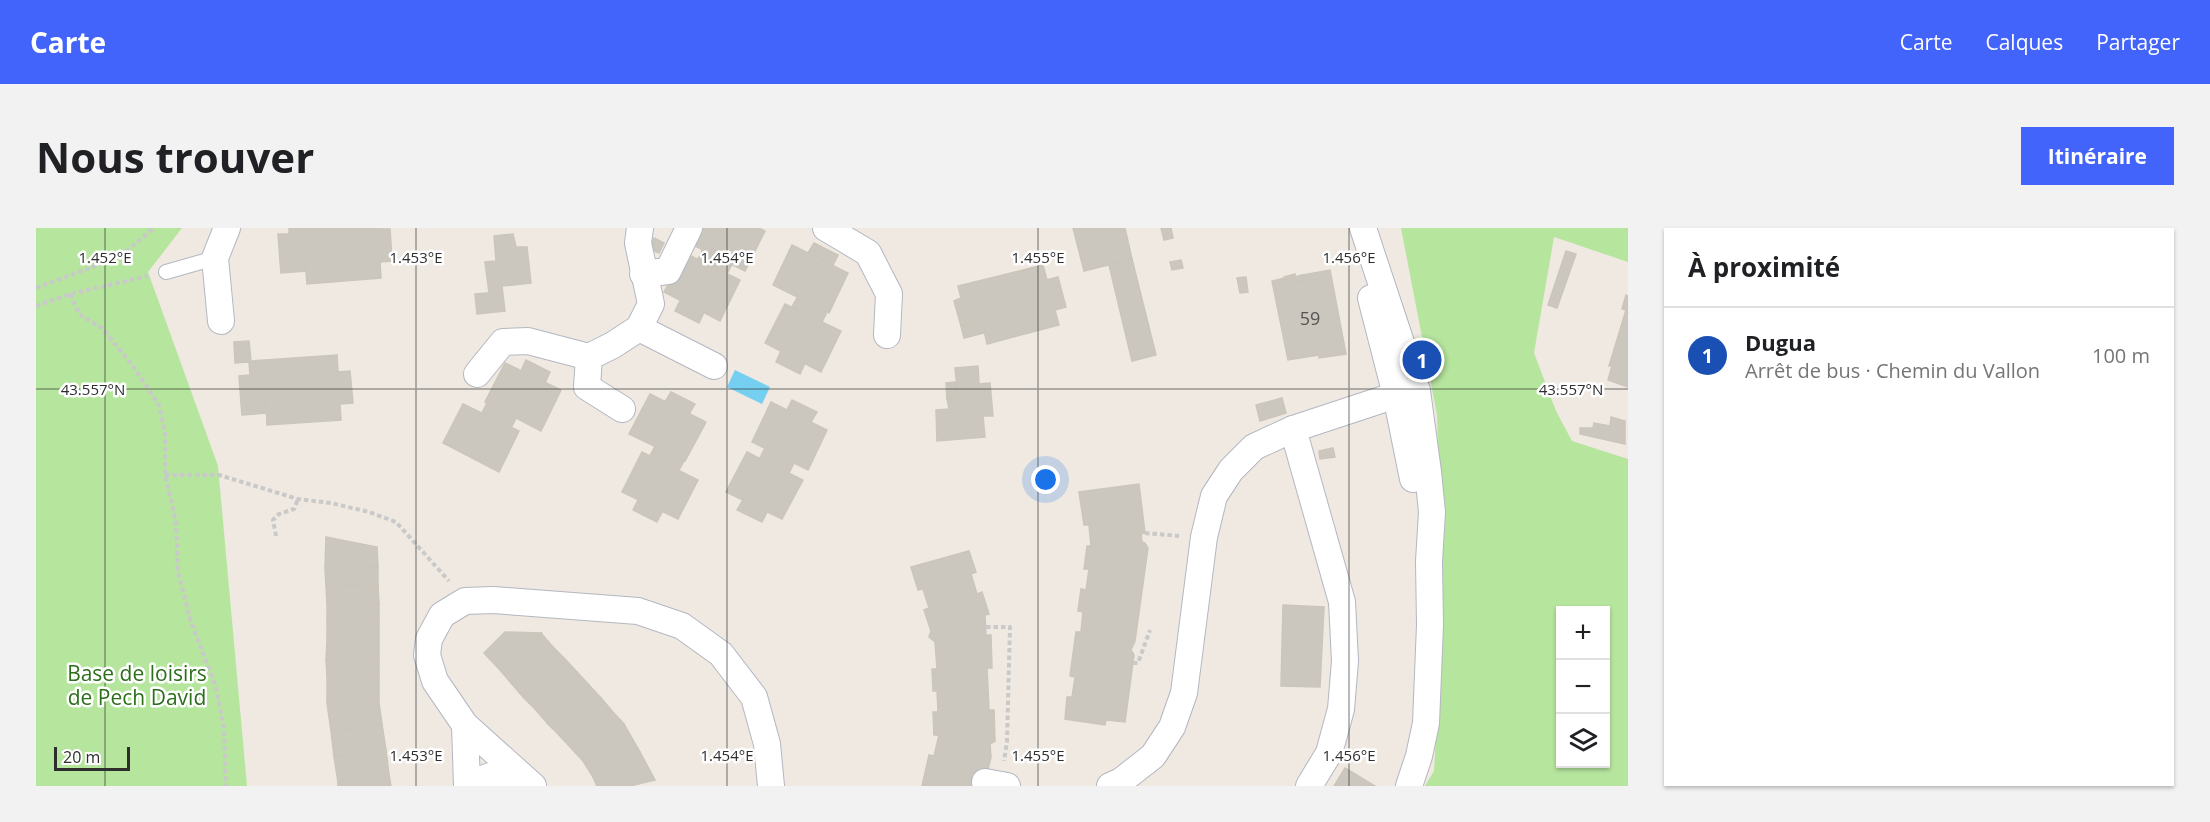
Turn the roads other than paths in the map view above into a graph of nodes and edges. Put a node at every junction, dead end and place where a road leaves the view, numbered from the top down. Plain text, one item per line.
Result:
1 (228, 228) edge
2 (640, 228) edge
3 (689, 228) edge
4 (826, 228) edge
5 (1362, 228) edge
6 (215, 258) junction
7 (166, 272) road end
8 (644, 274) junction
9 (221, 321) dead end
10 (639, 328) junction
11 (887, 335) dead end
12 (589, 357) junction
13 (714, 366) dead end
14 (477, 375) dead end
15 (1407, 393) junction
16 (622, 409) dead end
17 (1293, 429) junction
18 (465, 725) junction
19 (528, 783) edge
20 (469, 786) edge
21 (771, 786) edge
22 (1110, 786) edge
23 (1309, 786) edge
24 (1409, 786) edge

1 - 6 street
2 - 8 street
3 - 8 street
4 - 11 street
5 - 15 street
6 - 7 lane
6 - 9 street
8 - 10 street
10 - 12 street
10 - 13 street
12 - 14 street
12 - 16 street
15 - 17 street
15 - 24 street
17 - 22 street
17 - 23 street
18 - 19 street
18 - 20 street
18 - 21 street
19 - 20 street

